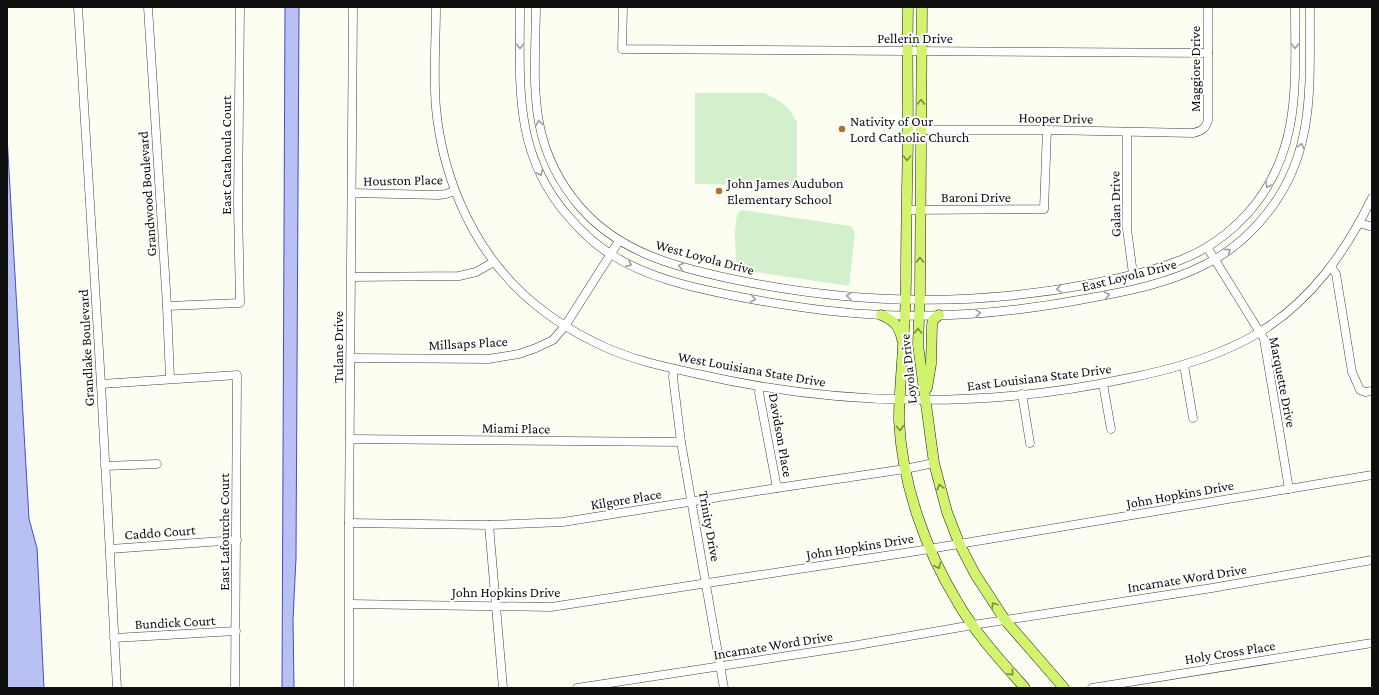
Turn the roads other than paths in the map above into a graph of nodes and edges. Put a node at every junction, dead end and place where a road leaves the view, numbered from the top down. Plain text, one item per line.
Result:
1 (78, 7) edge
2 (148, 7) edge
3 (240, 7) edge
4 (353, 7) edge
5 (436, 7) edge
6 (520, 7) edge
7 (536, 7) edge
8 (623, 7) edge
9 (908, 7) edge
10 (922, 7) edge
11 (1208, 7) edge
12 (1295, 7) edge
13 (1310, 7) edge
14 (907, 51) junction
15 (922, 51) junction
16 (1208, 53) junction
17 (1204, 129) joint
18 (908, 130) junction
19 (921, 130) junction
20 (1047, 130) junction
21 (1128, 132) junction
22 (454, 191) junction
23 (352, 193) junction
24 (1372, 198) edge
25 (907, 210) junction
26 (920, 210) junction
27 (1360, 223) junction
28 (1372, 226) edge
29 (619, 241) junction
30 (1207, 247) junction
31 (610, 254) junction
32 (1215, 259) junction
33 (494, 262) junction
34 (1331, 267) junction
35 (1133, 274) junction
36 (352, 277) junction
37 (905, 299) junction
38 (920, 299) junction
39 (167, 306) junction
40 (881, 315) junction
41 (939, 315) junction
42 (905, 316) junction
43 (918, 316) junction
44 (565, 326) junction
45 (1260, 332) junction
46 (903, 347) junction
47 (351, 358) junction
48 (1184, 365) junction
49 (674, 369) junction
50 (170, 380) junction
51 (101, 384) junction
52 (1103, 384) junction
53 (760, 386) junction
54 (1372, 391) edge
55 (1022, 394) junction
56 (899, 400) junction
57 (926, 400) junction
58 (1193, 418) dead end
59 (1111, 429) dead end
60 (350, 439) junction
61 (681, 442) junction
62 (1030, 444) dead end
63 (934, 463) junction
64 (157, 464) dead end
65 (105, 466) junction
66 (905, 469) junction
67 (1372, 475) edge
68 (777, 488) junction
69 (1289, 489) junction
70 (692, 502) junction
71 (349, 523) junction
72 (488, 525) junction
73 (237, 540) junction
74 (959, 543) junction
75 (110, 549) junction
76 (930, 549) junction
77 (1372, 560) edge
78 (706, 584) junction
79 (350, 604) junction
80 (496, 606) junction
81 (1005, 620) junction
82 (973, 625) junction
83 (236, 632) junction
84 (114, 638) junction
85 (1372, 643) edge
86 (721, 667) junction
87 (117, 688) edge
88 (236, 688) edge
89 (349, 688) edge
90 (503, 688) edge
91 (577, 688) edge
92 (724, 688) edge
93 (1024, 688) edge
94 (1064, 688) edge
95 (1092, 688) edge

1 - 51 street, Grandlake Boulevard
2 - 39 street, Grandwood Boulevard
3 - 39 street, East Catahoula Court
4 - 23 street, Tulane Drive
5 - 22 street, West Louisiana State Drive
6 -> 31 street, West Loyola Drive
29 -> 7 street, West Loyola Drive
8 - 14 street, Pellerin Drive
9 - 14 main road, Loyola Drive
10 - 15 main road, Loyola Drive
11 - 16 street, Maggiore Drive
12 -> 30 street, East Loyola Drive
32 -> 13 street, East Loyola Drive
14 - 15 street, Pellerin Drive
14 - 18 main road, Loyola Drive
15 - 16 street, Pellerin Drive
19 -> 15 main road, Loyola Drive
16 - 17 street, Maggiore Drive
17 - 21 street, Hooper Drive
18 - 19 street, Hooper Drive
18 -> 25 main road, Loyola Drive
19 - 20 street, Hooper Drive
19 - 26 main road, Loyola Drive
20 - 21 street, Hooper Drive
20 - 26 street, Baroni Drive
21 - 35 street, Galan Drive
22 - 23 street, Houston Place
22 - 33 street, West Louisiana State Drive
23 - 36 street, Tulane Drive
24 - 27 street, East Louisiana State Drive
25 - 26 street, Baroni Drive
25 - 37 main road, Loyola Drive
38 -> 26 main road, Loyola Drive
27 - 28 street
27 - 34 street, East Louisiana State Drive
29 - 31 street, Millsaps Place
37 -> 29 street, West Loyola Drive
30 - 32 street, Marquette Drive
30 - 35 street, East Loyola Drive
31 -> 40 street, West Loyola Drive
31 - 44 street, Millsaps Place
41 -> 32 street, East Loyola Drive
32 - 45 street, Marquette Drive
33 - 36 street
33 - 44 street, West Louisiana State Drive
34 - 45 street, East Louisiana State Drive
34 - 54 street
35 -> 38 street, East Loyola Drive
36 - 47 street, Tulane Drive
37 - 38 street, East Loyola Drive
37 - 42 main road, Loyola Drive
38 - 43 main road, Loyola Drive
39 - 50 street, Grandwood Boulevard
40 - 42 street, East Loyola Drive
40 - 46 main road
41 - 43 street, East Loyola Drive
41 - 57 main road
42 - 43 street, East Loyola Drive
42 - 46 main road, Loyola Drive
57 -> 43 main road, Loyola Drive
44 - 47 street, Millsaps Place
44 - 49 street, West Louisiana State Drive
45 - 48 street, East Louisiana State Drive
45 - 69 street, Marquette Drive
46 - 56 main road, Loyola Drive
47 - 60 street, Tulane Drive
48 - 52 street, East Louisiana State Drive
48 - 58 street
49 - 53 street, West Louisiana State Drive
49 - 61 street, Trinity Drive
50 - 51 street
50 - 73 street, East Lafourche Court
51 - 65 street, Grandlake Boulevard
52 - 55 street, East Louisiana State Drive
52 - 59 street
53 - 56 street, West Louisiana State Drive
53 - 68 street, Davidson Place
55 - 57 street, East Louisiana State Drive
55 - 62 street
56 - 57 street, East Louisiana State Drive
56 -> 66 main road, Loyola Drive
57 - 63 main road, Loyola Drive
60 - 61 street, Miami Place
60 - 71 street, Tulane Drive
61 - 70 street, Trinity Drive
63 - 66 street, Kilgore Place
74 -> 63 main road, Loyola Drive
64 - 65 street
65 - 75 street, Grandlake Boulevard
66 - 68 street, Kilgore Place
66 - 76 main road, Loyola Drive
67 - 69 street, John Hopkins Drive
68 - 70 street, Kilgore Place
69 - 74 street, John Hopkins Drive
70 - 72 street, Kilgore Place
70 - 78 street, Trinity Drive
71 - 72 street, Kilgore Place
71 - 79 street, Tulane Drive
72 - 80 street
73 - 75 street, Caddo Court
73 - 83 street, East Lafourche Court
74 - 76 street, John Hopkins Drive
81 -> 74 main road, Loyola Drive
75 - 84 street, Grandlake Boulevard
76 - 78 street, John Hopkins Drive
76 -> 82 main road, Loyola Drive
77 - 81 street, Incarnate Word Drive
78 - 80 street, John Hopkins Drive
78 - 86 street, Trinity Drive
79 - 80 street, John Hopkins Drive
79 - 89 street, Tulane Drive
80 - 90 street
81 - 82 street, Incarnate Word Drive
81 - 94 main road, Loyola Drive
82 - 86 street, Incarnate Word Drive
82 -> 93 main road, Loyola Drive
83 - 84 street, Bundick Court
83 - 88 street, East Lafourche Court
84 - 87 street, Grandlake Boulevard
85 - 95 street, Holy Cross Place
86 - 91 street, Incarnate Word Drive
86 - 92 street, Trinity Drive

